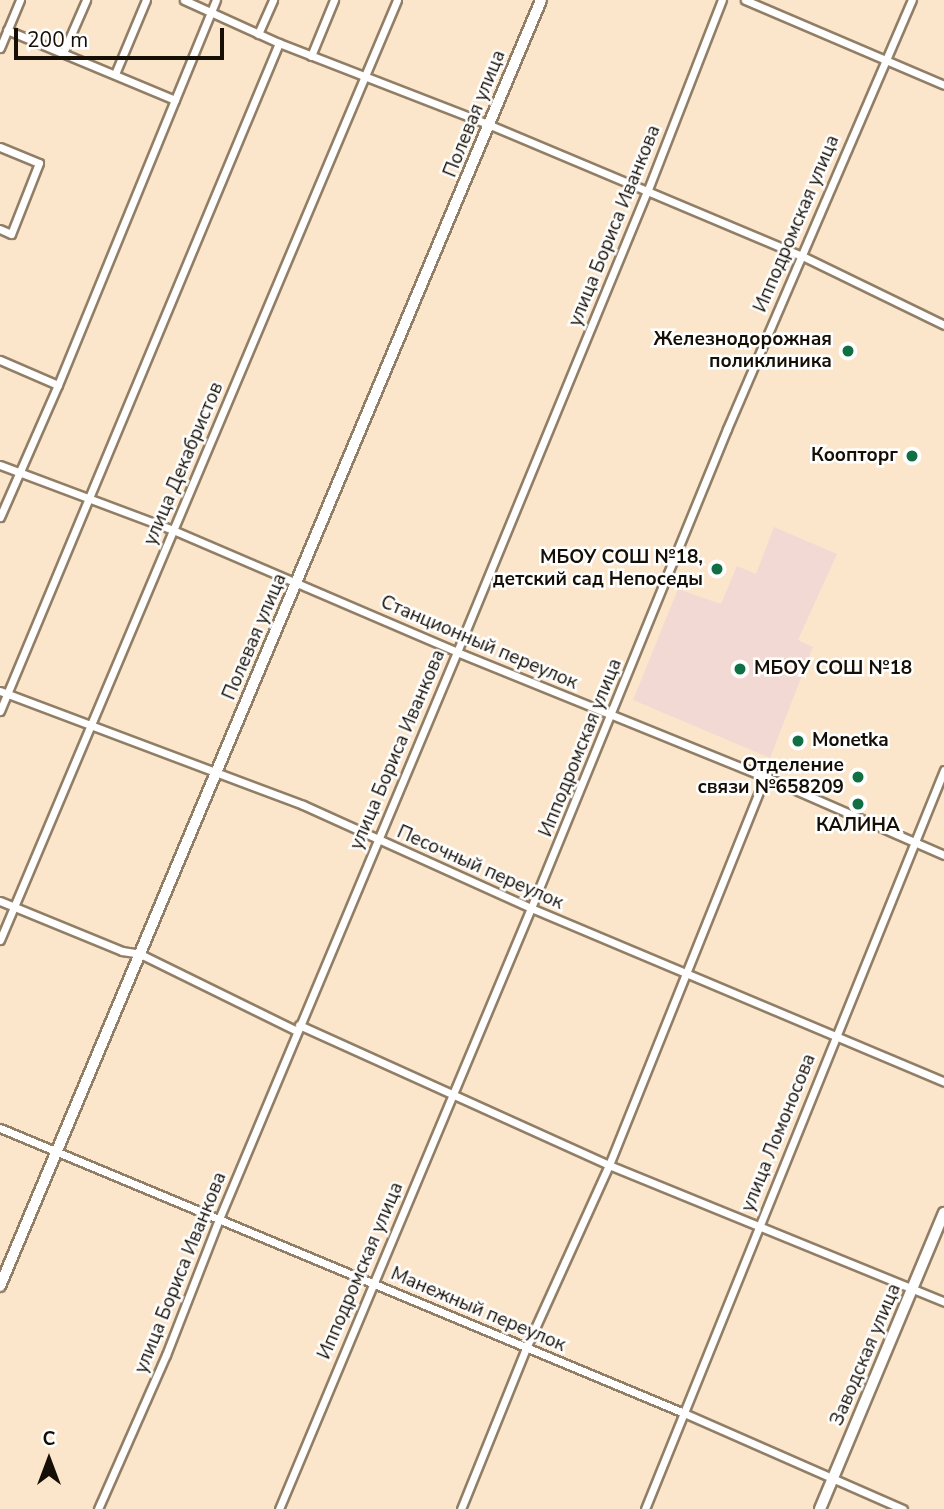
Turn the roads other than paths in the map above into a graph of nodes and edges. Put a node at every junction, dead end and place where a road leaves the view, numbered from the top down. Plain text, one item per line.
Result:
1 (20, 0) edge
2 (86, 0) edge
3 (146, 0) edge
4 (184, 0) edge
5 (216, 0) edge
6 (273, 0) edge
7 (334, 0) edge
8 (397, 0) edge
9 (541, 0) edge
10 (722, 0) edge
11 (746, 0) edge
12 (912, 0) edge
13 (211, 12) junction
14 (8, 30) junction
15 (258, 34) junction
16 (279, 43) junction
17 (0, 48) edge
18 (63, 53) junction
19 (312, 56) junction
20 (886, 59) junction
21 (115, 74) junction
22 (365, 77) junction
23 (944, 85) edge
24 (175, 100) junction
25 (490, 125) junction
26 (0, 147) edge
27 (647, 192) junction
28 (0, 229) edge
29 (800, 255) junction
30 (944, 325) edge
31 (0, 360) edge
32 (58, 385) junction
33 (0, 466) edge
34 (19, 472) junction
35 (88, 497) junction
36 (0, 517) edge
37 (173, 530) junction
38 (297, 584) junction
39 (457, 652) junction
40 (4, 692) edge
41 (0, 712) edge
42 (611, 715) junction
43 (90, 725) junction
44 (944, 770) edge
45 (216, 773) junction
46 (765, 777) junction
47 (377, 840) junction
48 (914, 842) junction
49 (944, 855) edge
50 (0, 901) edge
51 (14, 906) junction
52 (531, 908) junction
53 (0, 940) edge
54 (139, 954) junction
55 (684, 974) junction
56 (298, 1028) junction
57 (835, 1037) junction
58 (944, 1082) edge
59 (452, 1096) junction
60 (0, 1128) edge
61 (57, 1151) junction
62 (609, 1165) junction
63 (944, 1213) edge
64 (219, 1219) junction
65 (758, 1227) junction
66 (374, 1283) junction
67 (0, 1286) edge
68 (913, 1290) junction
69 (944, 1302) edge
70 (526, 1348) junction
71 (684, 1413) junction
72 (832, 1480) junction
73 (98, 1509) edge
74 (279, 1509) edge
75 (460, 1509) edge
76 (645, 1509) edge
77 (820, 1509) edge
78 (903, 1509) edge

1 - 14 street
2 - 18 street
3 - 21 street
4 - 13 street
5 - 13 street
6 - 15 street
7 - 19 street
8 - 22 street, улица Декабристов
9 - 25 street, Полевая улица
10 - 27 street, улица Бориса Иванкова
11 - 20 street
12 - 20 street, Ипподромская улица
13 - 15 street
13 - 24 street
14 - 17 street
14 - 18 street
15 - 16 street
16 - 19 street
16 - 35 street
18 - 21 street
19 - 22 street
20 - 23 street
20 - 29 street, Ипподромская улица
21 - 24 street
22 - 25 street
22 - 37 street, улица Декабристов
24 - 32 street
25 - 27 street
25 - 38 street, Полевая улица
26 - 28 street
27 - 29 street
27 - 39 street, улица Бориса Иванкова
29 - 30 street
29 - 42 street, Ипподромская улица
31 - 32 street
32 - 34 street
33 - 34 street, Станционный переулок
34 - 35 street, Станционный переулок
34 - 36 street
35 - 37 street, Станционный переулок
35 - 40 street
37 - 38 street, Станционный переулок
37 - 43 street, улица Декабристов
38 - 39 street, Станционный переулок
38 - 45 street, Полевая улица
39 - 42 street, Станционный переулок
39 - 47 street, улица Бориса Иванкова
40 - 41 street
40 - 43 street, Песочный переулок
42 - 46 street, Станционный переулок
42 - 52 street, Ипподромская улица
43 - 45 street, Песочный переулок
43 - 51 street, улица Декабристов
44 - 48 street, улица Ломоносова
45 - 47 street, Песочный переулок
45 - 54 street, Полевая улица
46 - 48 street, Станционный переулок
46 - 55 street
47 - 52 street, Песочный переулок
47 - 56 street, улица Бориса Иванкова
48 - 49 street, Станционный переулок
48 - 57 street, улица Ломоносова
50 - 51 street
51 - 53 street, улица Декабристов
51 - 54 street
52 - 55 street, Песочный переулок
52 - 59 street, Ипподромская улица
54 - 56 street
54 - 61 street, Полевая улица
55 - 57 street, Песочный переулок
55 - 62 street
56 - 59 street
56 - 64 street, улица Бориса Иванкова
57 - 58 street, Песочный переулок
57 - 65 street, улица Ломоносова
59 - 62 street
59 - 66 street, Ипподромская улица
60 - 61 street, Манежный переулок
61 - 64 street, Манежный переулок
61 - 67 street, Полевая улица
62 - 65 street
62 - 70 street
63 - 68 main road, Заводская улица
64 - 66 street, Манежный переулок
64 - 73 street, улица Бориса Иванкова
65 - 68 street
65 - 71 street, улица Ломоносова
66 - 70 street, Манежный переулок
66 - 74 street, Ипподромская улица
68 - 69 street
68 - 72 main road, Заводская улица
70 - 71 street, Манежный переулок
70 - 75 street
71 - 72 street, Манежный переулок
71 - 76 street, улица Ломоносова
72 - 77 main road, Заводская улица
72 - 78 street, Манежный переулок

